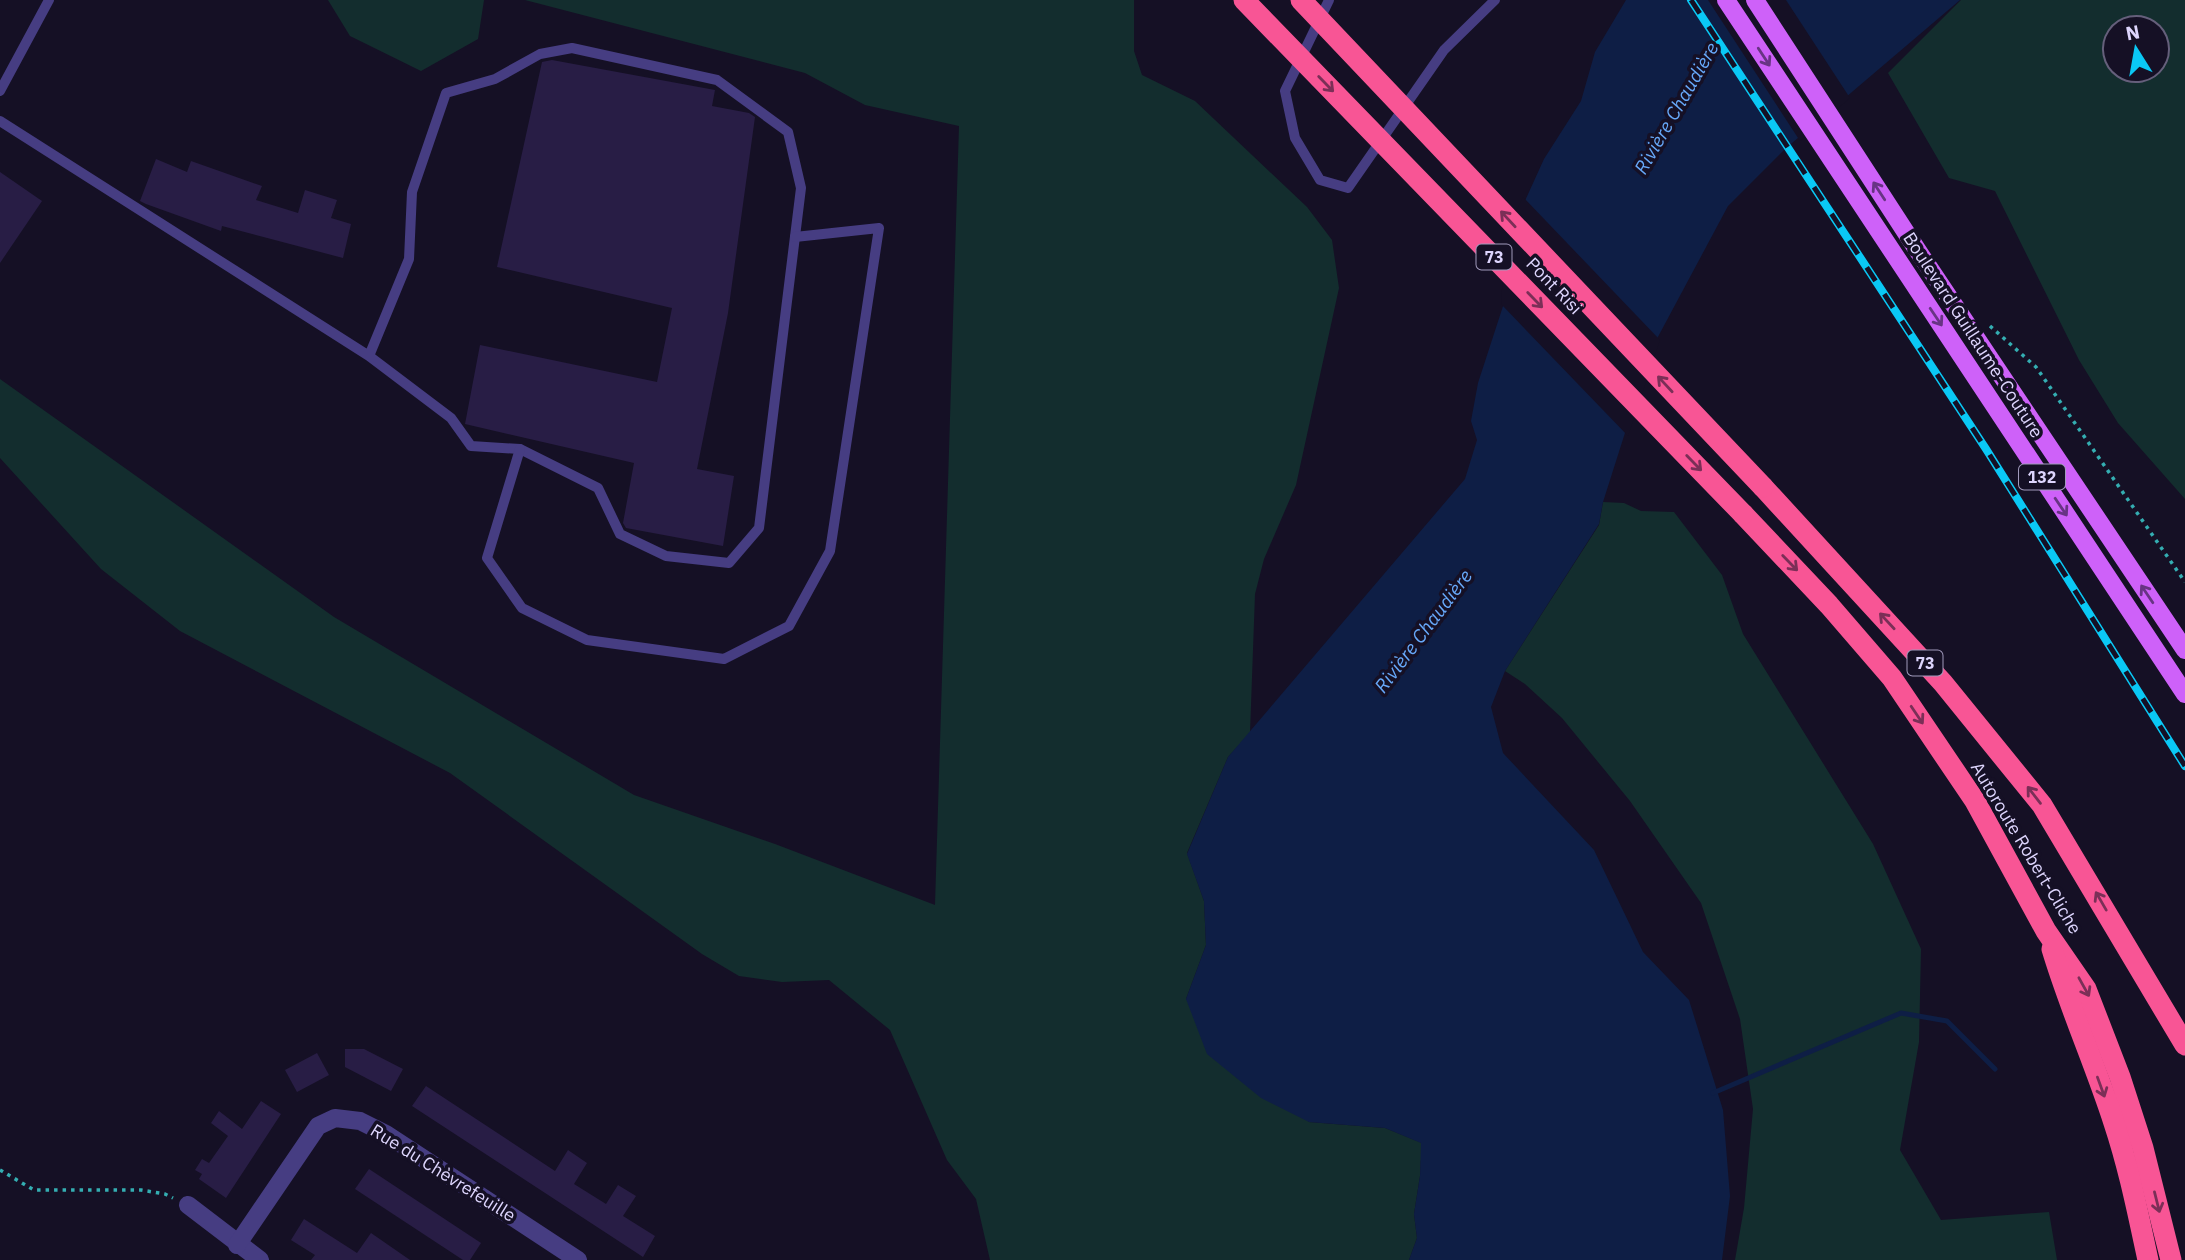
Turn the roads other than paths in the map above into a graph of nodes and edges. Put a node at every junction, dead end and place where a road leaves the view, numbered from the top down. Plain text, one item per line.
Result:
1 (49, 0) edge
2 (1244, 0) edge
3 (1301, 0) edge
4 (1329, 0) edge
5 (1495, 0) edge
6 (1726, 0) edge
7 (1755, 0) edge
8 (0, 91) edge
9 (0, 121) edge
10 (795, 237) junction
11 (369, 356) junction
12 (520, 449) junction
13 (1763, 487) joint
14 (1743, 514) joint
15 (2185, 650) edge
16 (2185, 694) edge
17 (2046, 931) junction
18 (2185, 1045) edge
19 (188, 1205) road end
20 (237, 1245) junction
21 (260, 1260) edge
22 (578, 1260) edge
23 (2147, 1260) edge
24 (2171, 1260) edge

1 - 8 lane
2 -> 14 highway, Pont Risi / 73, bridge
13 -> 3 highway, Pont Risi / 73, bridge
4 - 5 lane
6 -> 16 main road, Boulevard Guillaume-Couture / 132
15 -> 7 main road, Boulevard Guillaume-Couture / 132
9 - 11 lane
10 - 11 lane
10 - 12 lane
10 - 12 lane
11 - 12 lane
18 -> 13 highway, Autoroute Robert-Cliche / 73
14 -> 17 highway, Autoroute Robert-Cliche / 73
17 -> 23 highway
17 -> 24 highway, Autoroute Robert-Cliche / 73
19 - 20 street
20 - 21 street
20 - 22 street, Rue du Chèvrefeuille

